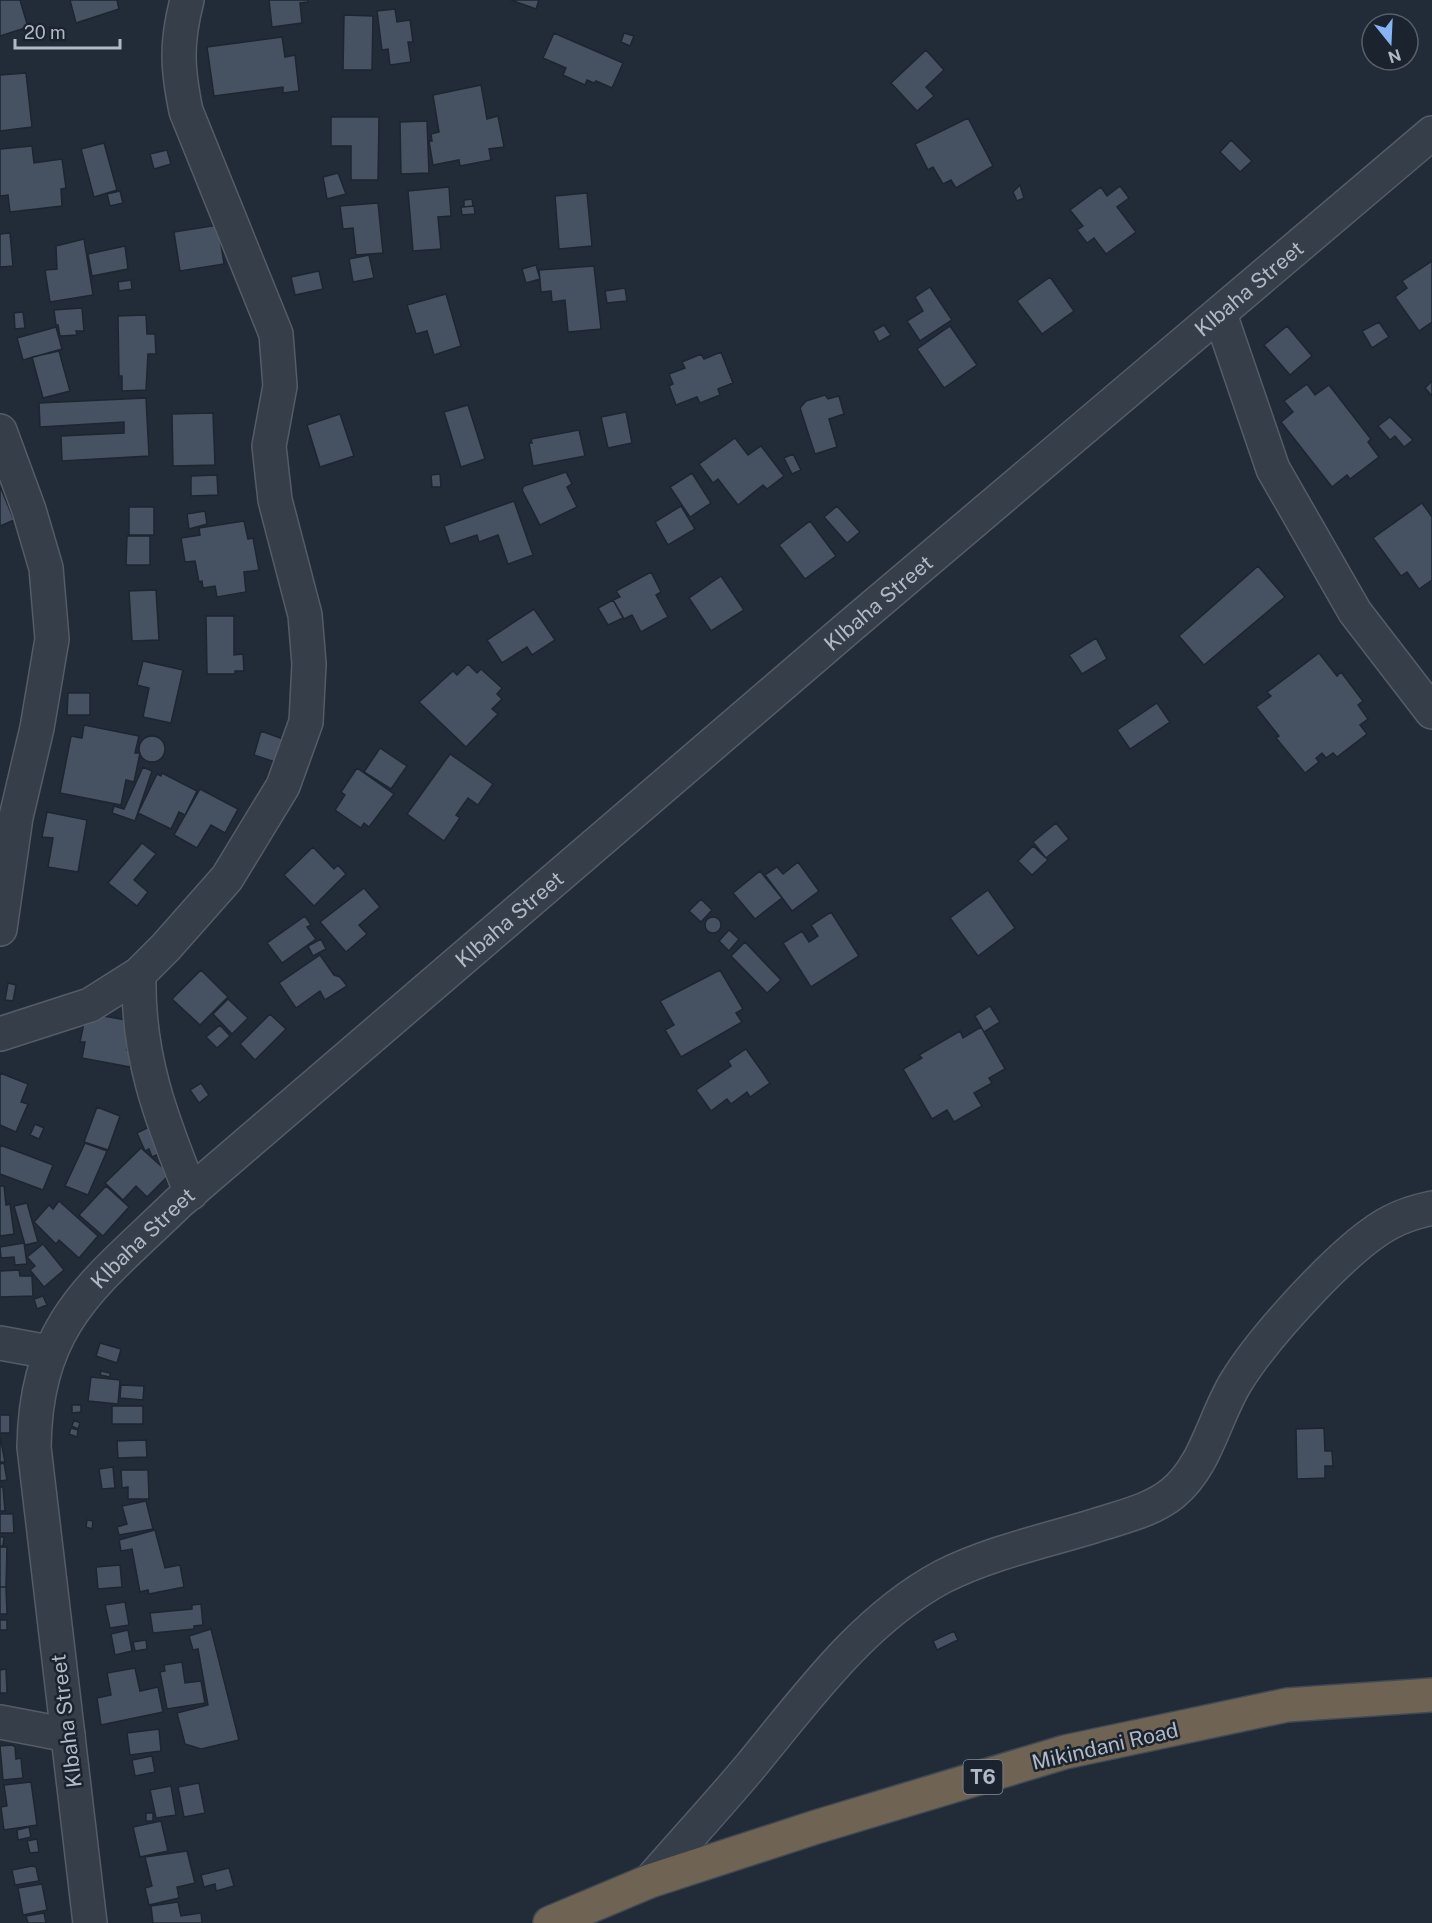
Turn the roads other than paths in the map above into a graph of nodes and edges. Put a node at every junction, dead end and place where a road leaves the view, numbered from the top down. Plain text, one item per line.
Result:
1 (187, 0) edge
2 (1432, 134) edge
3 (1220, 314) junction
4 (0, 431) edge
5 (1432, 712) edge
6 (0, 928) edge
7 (139, 974) junction
8 (0, 1034) edge
9 (191, 1193) junction
10 (1432, 1208) edge
11 (0, 1343) edge
12 (49, 1352) junction
13 (1432, 1695) edge
14 (0, 1722) edge
15 (68, 1736) junction
16 (650, 1881) junction
17 (90, 1923) edge
18 (550, 1923) edge

1 - 7 street
2 - 3 street, KIbaha Street
3 - 5 street
3 - 9 street, KIbaha Street
4 - 6 street
7 - 8 street
7 - 9 street
9 - 12 street, KIbaha Street
10 - 16 street
11 - 12 street
12 - 15 street, KIbaha Street
13 - 16 highway, Mikindani Road / T6
14 - 15 street
15 - 17 street, KIbaha Street
16 - 18 highway, Mikindani Road / T6

